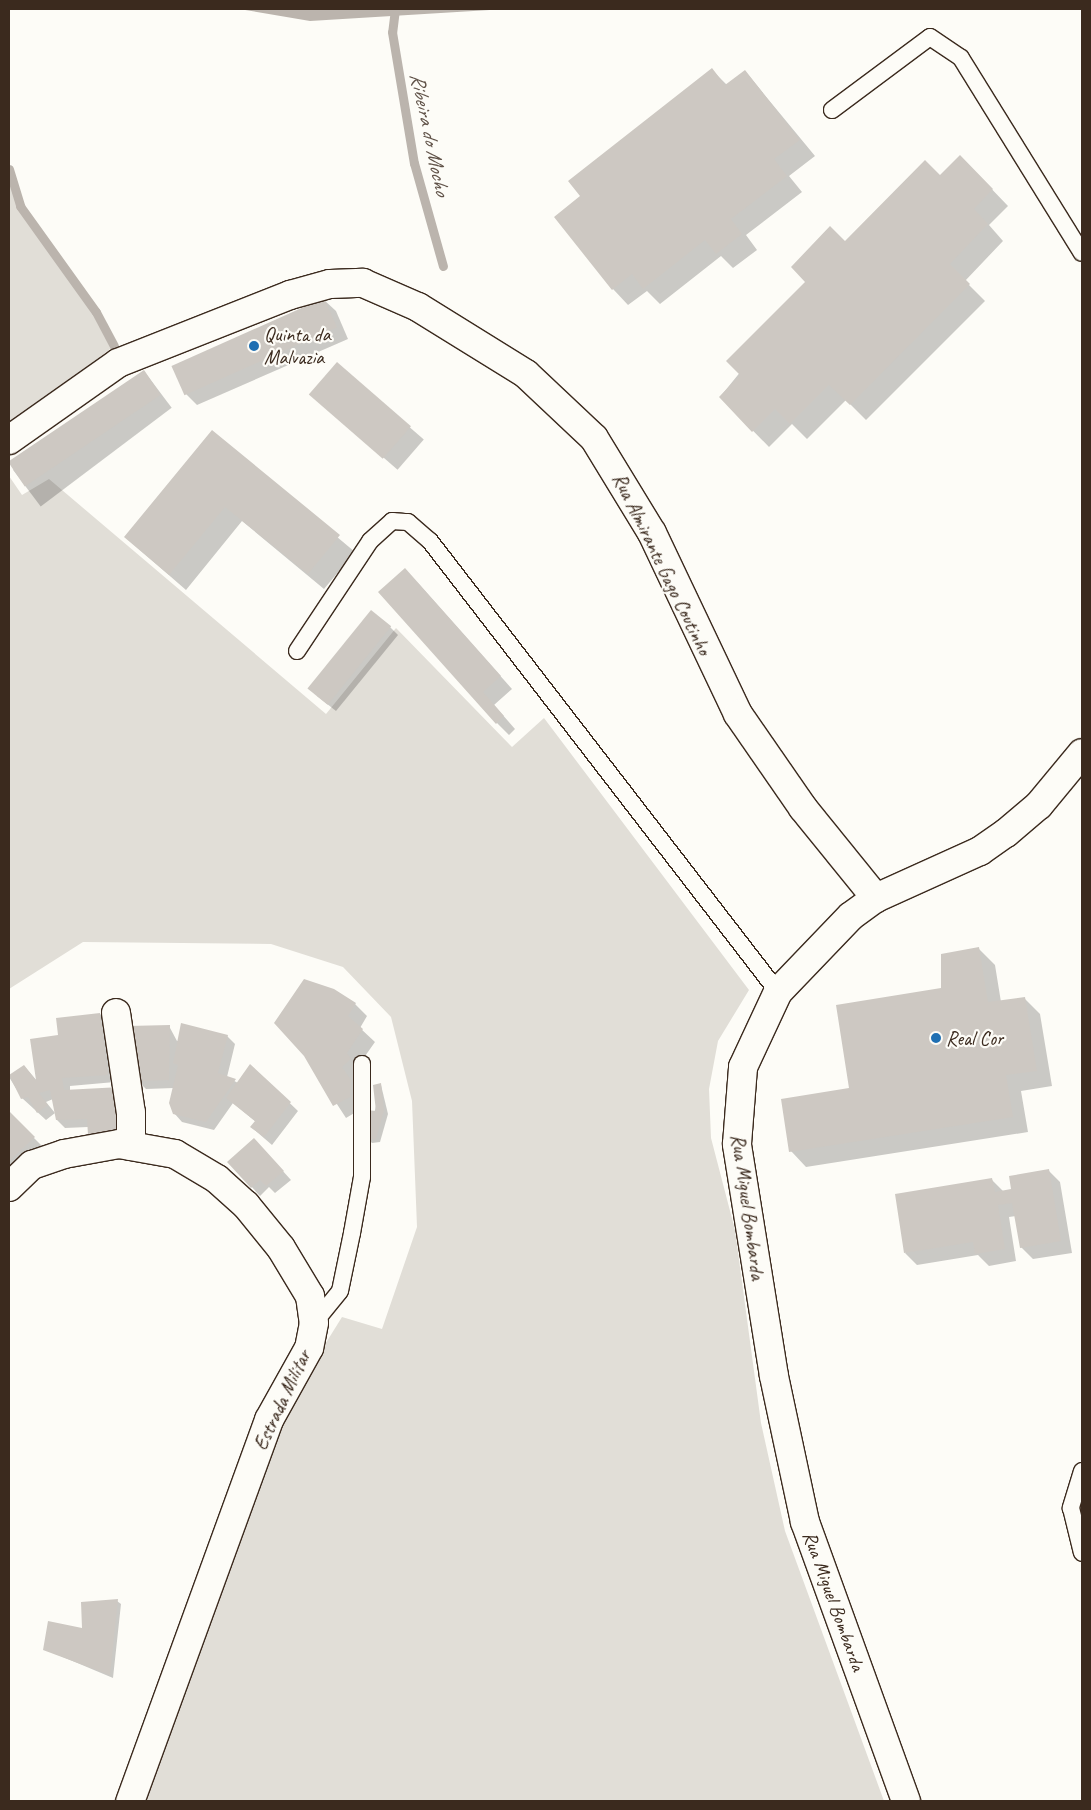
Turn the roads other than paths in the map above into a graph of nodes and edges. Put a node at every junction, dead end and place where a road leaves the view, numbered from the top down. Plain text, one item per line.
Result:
1 (832, 110) dead end
2 (1082, 253) edge
3 (9, 440) edge
4 (297, 651) dead end
5 (1082, 753) edge
6 (876, 898) junction
7 (778, 992) junction
8 (116, 1013) dead end
9 (362, 1064) dead end
10 (131, 1146) junction
11 (9, 1187) edge
12 (314, 1323) junction
13 (1082, 1471) edge
14 (1082, 1553) edge
15 (130, 1801) edge
16 (906, 1801) edge

1 - 2 lane
3 - 6 street, Rua Almirante Gago Coutinho
4 - 7 lane
5 - 6 street, Rua Miguel Bombarda
6 - 7 street, Rua Miguel Bombarda
7 - 16 street, Rua Miguel Bombarda
8 - 10 street
9 - 12 lane
10 - 11 street, Estrada Militar
10 - 12 street, Estrada Militar
12 - 15 street, Estrada Militar
13 - 14 lane

